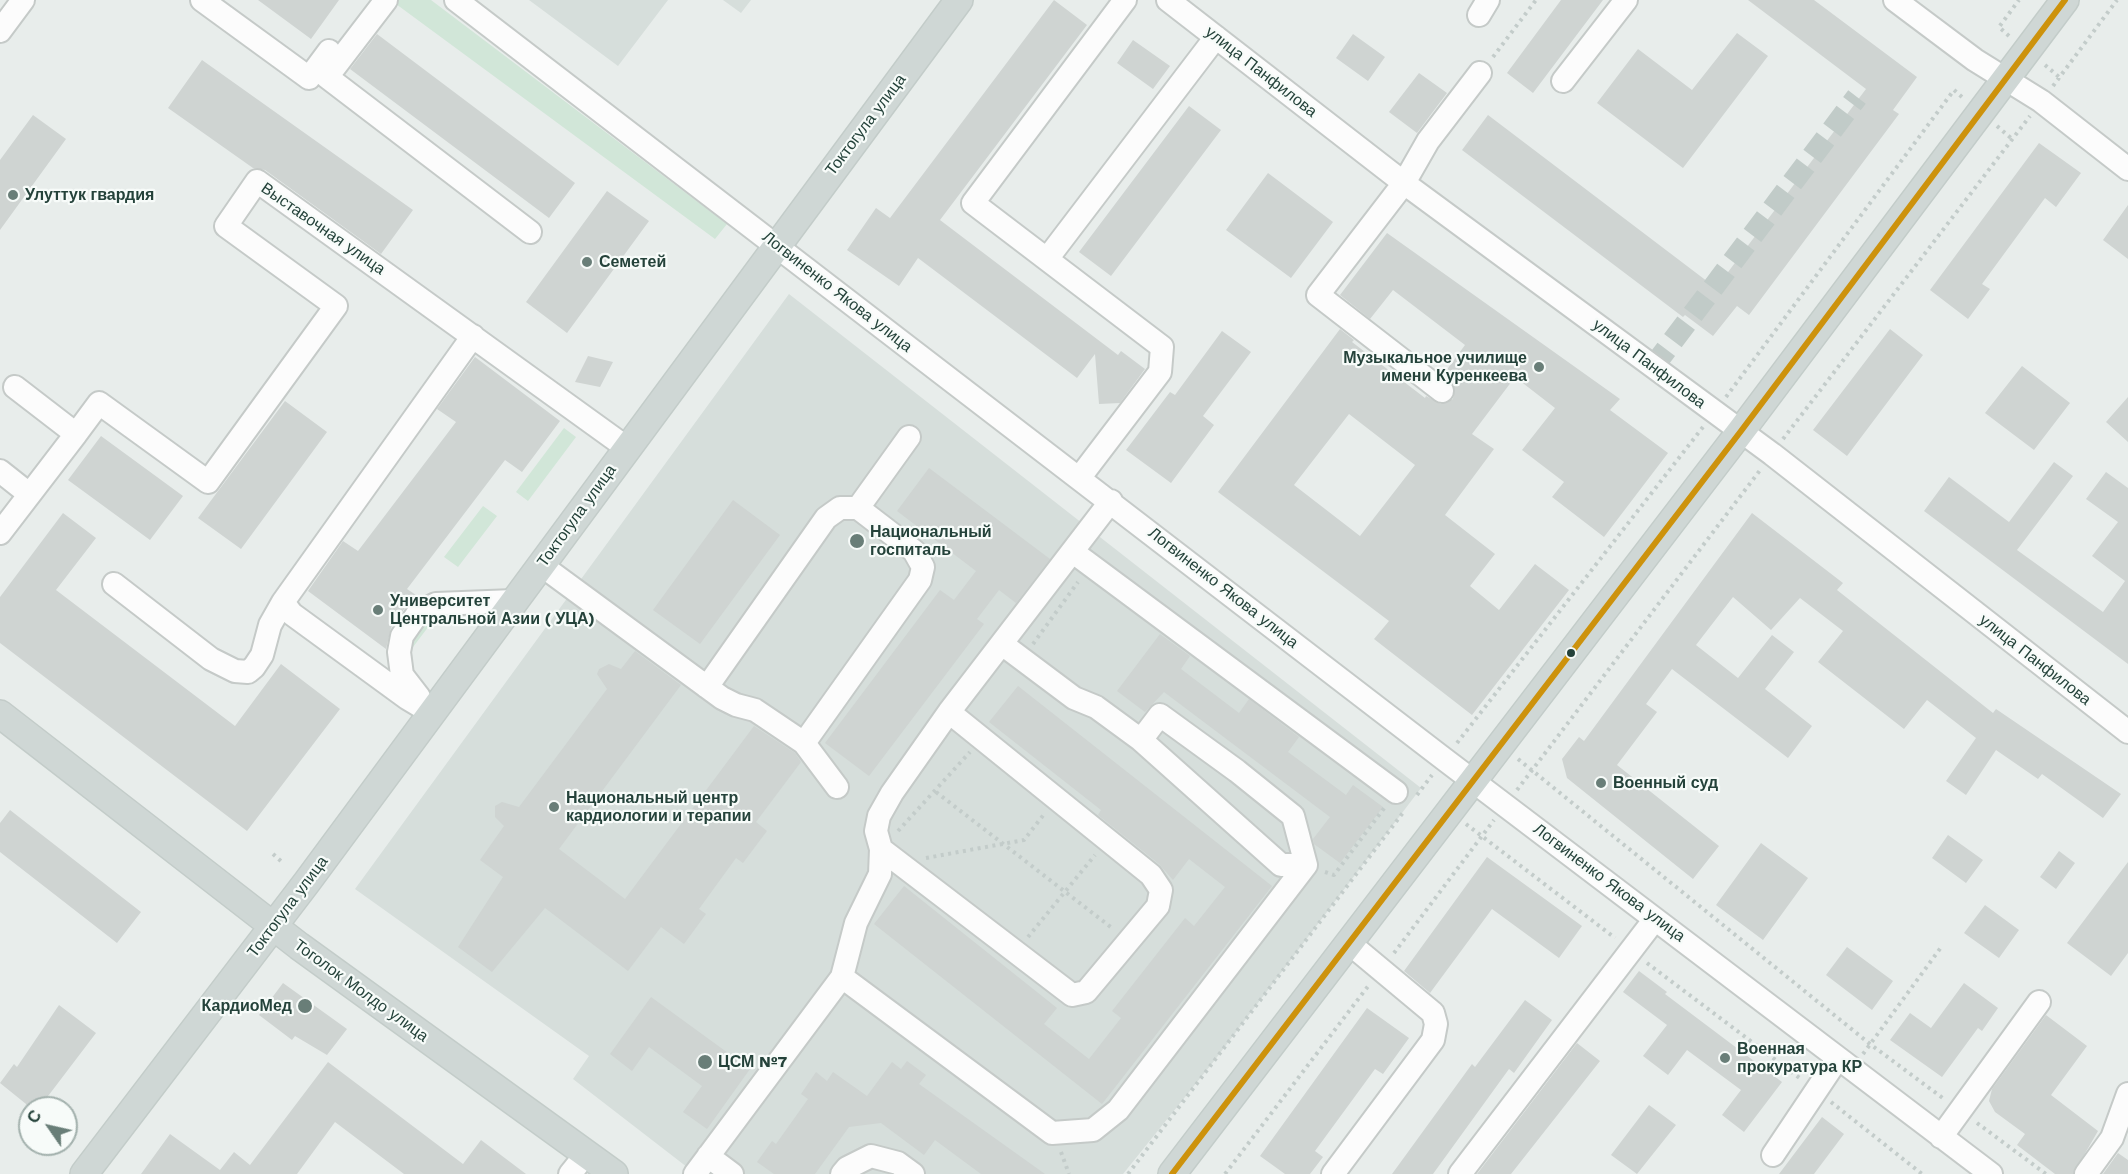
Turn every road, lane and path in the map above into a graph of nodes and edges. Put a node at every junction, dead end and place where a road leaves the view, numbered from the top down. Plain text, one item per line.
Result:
1 (23, 0) edge
2 (202, 0) edge
3 (367, 0) edge
4 (386, 0) edge
5 (456, 0) edge
6 (959, 0) edge
7 (1125, 0) edge
8 (1168, 0) edge
9 (1536, 0) edge
10 (1626, 0) edge
11 (1895, 0) edge
12 (2019, 0) edge
13 (2065, 0) edge
14 (2117, 0) edge
15 (1999, 27) dead end
16 (0, 31) edge
17 (1216, 37) junction
18 (1480, 73) joint
19 (2005, 80) junction
20 (1563, 81) dead end
21 (1954, 90) dead end
22 (2042, 101) junction
23 (2128, 169) edge
24 (1404, 183) junction
25 (530, 232) dead end
26 (776, 246) junction
27 (1047, 259) junction
28 (473, 336) junction
29 (15, 387) dead end
30 (1442, 391) dead end
31 (1715, 413) junction
32 (1741, 431) junction
33 (76, 434) junction
34 (909, 437) dead end
35 (627, 448) junction
36 (1772, 454) junction
37 (0, 471) edge
38 (1080, 477) junction
39 (29, 494) junction
40 (1111, 501) junction
41 (858, 508) junction
42 (0, 533) edge
43 (1073, 552) junction
44 (541, 565) junction
45 (1091, 565) junction
46 (114, 584) dead end
47 (514, 601) junction
48 (283, 602) junction
49 (1002, 644) junction
50 (1022, 659) junction
51 (707, 687) junction
52 (949, 712) junction
53 (432, 713) junction
54 (0, 714) edge
55 (2125, 725) edge
56 (981, 738) junction
57 (1141, 740) junction
58 (804, 743) junction
59 (1500, 745) junction
60 (1444, 759) junction
61 (1532, 770) junction
62 (1473, 780) junction
63 (837, 788) dead end
64 (936, 792) junction
65 (1407, 798) junction
66 (1056, 799) junction
67 (1506, 805) junction
68 (1451, 811) junction
69 (1481, 837) junction
70 (1108, 840) junction
71 (1004, 844) junction
72 (881, 849) junction
73 (273, 854) dead end
74 (282, 862) dead end
75 (899, 863) junction
76 (1306, 865) junction
77 (1065, 892) junction
78 (1655, 919) junction
79 (274, 927) junction
80 (1129, 942) junction
81 (1349, 943) junction
82 (1942, 946) dead end
83 (1631, 951) junction
84 (1016, 952) junction
85 (1381, 970) junction
86 (842, 977) junction
87 (2039, 1002) dead end
88 (1870, 1044) junction
89 (1845, 1064) junction
90 (1817, 1091) junction
91 (2128, 1094) edge
92 (1960, 1110) junction
93 (1941, 1137) junction
94 (1773, 1155) dead end
95 (578, 1164) edge
96 (702, 1165) edge
97 (84, 1174) edge
98 (614, 1174) edge
99 (732, 1174) edge
100 (842, 1174) edge
101 (913, 1174) edge
102 (1128, 1174) edge
103 (1172, 1174) edge
104 (1225, 1174) edge
105 (1333, 1174) edge
106 (1460, 1174) edge
107 (1922, 1174) edge
108 (1991, 1174) edge
109 (2046, 1174) edge
110 (2086, 1174) edge

1 - 16 street
2 - 3 street
4 - 25 street
5 - 26 street, Логвиненко Якова улица
6 - 26 main road, Токтогула улица
7 - 27 street
8 - 17 street, улица Панфилова
9 - 18 path
10 - 20 street
11 - 19 street
12 - 15 path
13 - 19 main road
14 - 22 path
17 - 24 street, улица Панфилова
17 - 27 street
18 - 24 street
19 - 22 street
19 - 32 main road
21 - 31 path
22 - 23 street
22 - 36 path
24 - 30 street
24 - 31 street, улица Панфилова
26 - 35 main road, Токтогула улица
26 - 38 street, Логвиненко Якова улица
27 - 38 street
28 - 33 street, Выставочная улица
28 - 35 street, Выставочная улица
28 - 48 street
29 - 33 street
31 - 32 street, улица Панфилова
31 - 60 path
32 - 36 street, улица Панфилова
32 - 59 main road
33 - 39 street
34 - 41 street
35 - 44 main road, Токтогула улица
36 - 55 street, улица Панфилова
36 - 61 path
37 - 39 street
38 - 40 street, Логвиненко Якова улица
39 - 42 street
40 - 43 street
40 - 60 street, Логвиненко Якова улица
41 - 51 street
41 - 58 street
43 - 45 street
43 - 49 street
44 - 47 main road, Токтогула улица
44 - 51 street
45 - 50 path
45 - 65 street
46 - 48 street
47 - 53 main road, Токтогула улица
47 - 53 street
48 - 53 street
49 - 50 street
49 - 52 street
50 - 57 street
51 - 58 street
52 - 56 street
52 - 72 street
53 - 79 main road, Токтогула улица
54 - 79 main road, Тоголок Молдо улица
56 - 64 path
56 - 66 street
57 - 76 street
57 - 76 street
58 - 63 street
59 - 61 path
59 - 62 main road
60 - 62 street, Логвиненко Якова улица
60 - 65 path
61 - 67 path
61 - 88 path
62 - 67 street, Логвиненко Якова улица
62 - 68 main road
64 - 71 path
64 - 72 path
65 - 76 path
65 - 102 path
66 - 70 street
66 - 71 path
67 - 69 path
67 - 78 street, Логвиненко Якова улица
68 - 69 path
68 - 81 main road
69 - 83 path
69 - 85 path
70 - 77 path
70 - 80 street
71 - 75 path
71 - 77 path
72 - 75 street
72 - 86 street
73 - 74 path
75 - 84 street
76 - 86 street
77 - 80 path
77 - 84 path
78 - 83 street
78 - 89 street, Логвиненко Якова улица
79 - 95 main road, Тоголок Молдо улица
79 - 97 main road, Токтогула улица
80 - 84 street
81 - 85 street
81 - 103 main road
82 - 88 path
83 - 90 path
83 - 106 street
85 - 104 path
85 - 105 street
86 - 96 street
87 - 92 street
88 - 89 path
88 - 92 path
89 - 90 street
89 - 93 street, Логвиненко Якова улица
90 - 94 street
90 - 107 path
91 - 110 street
92 - 93 street
92 - 109 path
93 - 108 street, Логвиненко Якова улица
95 - 98 main road, Тоголок Молдо улица
96 - 99 street
100 - 101 street

